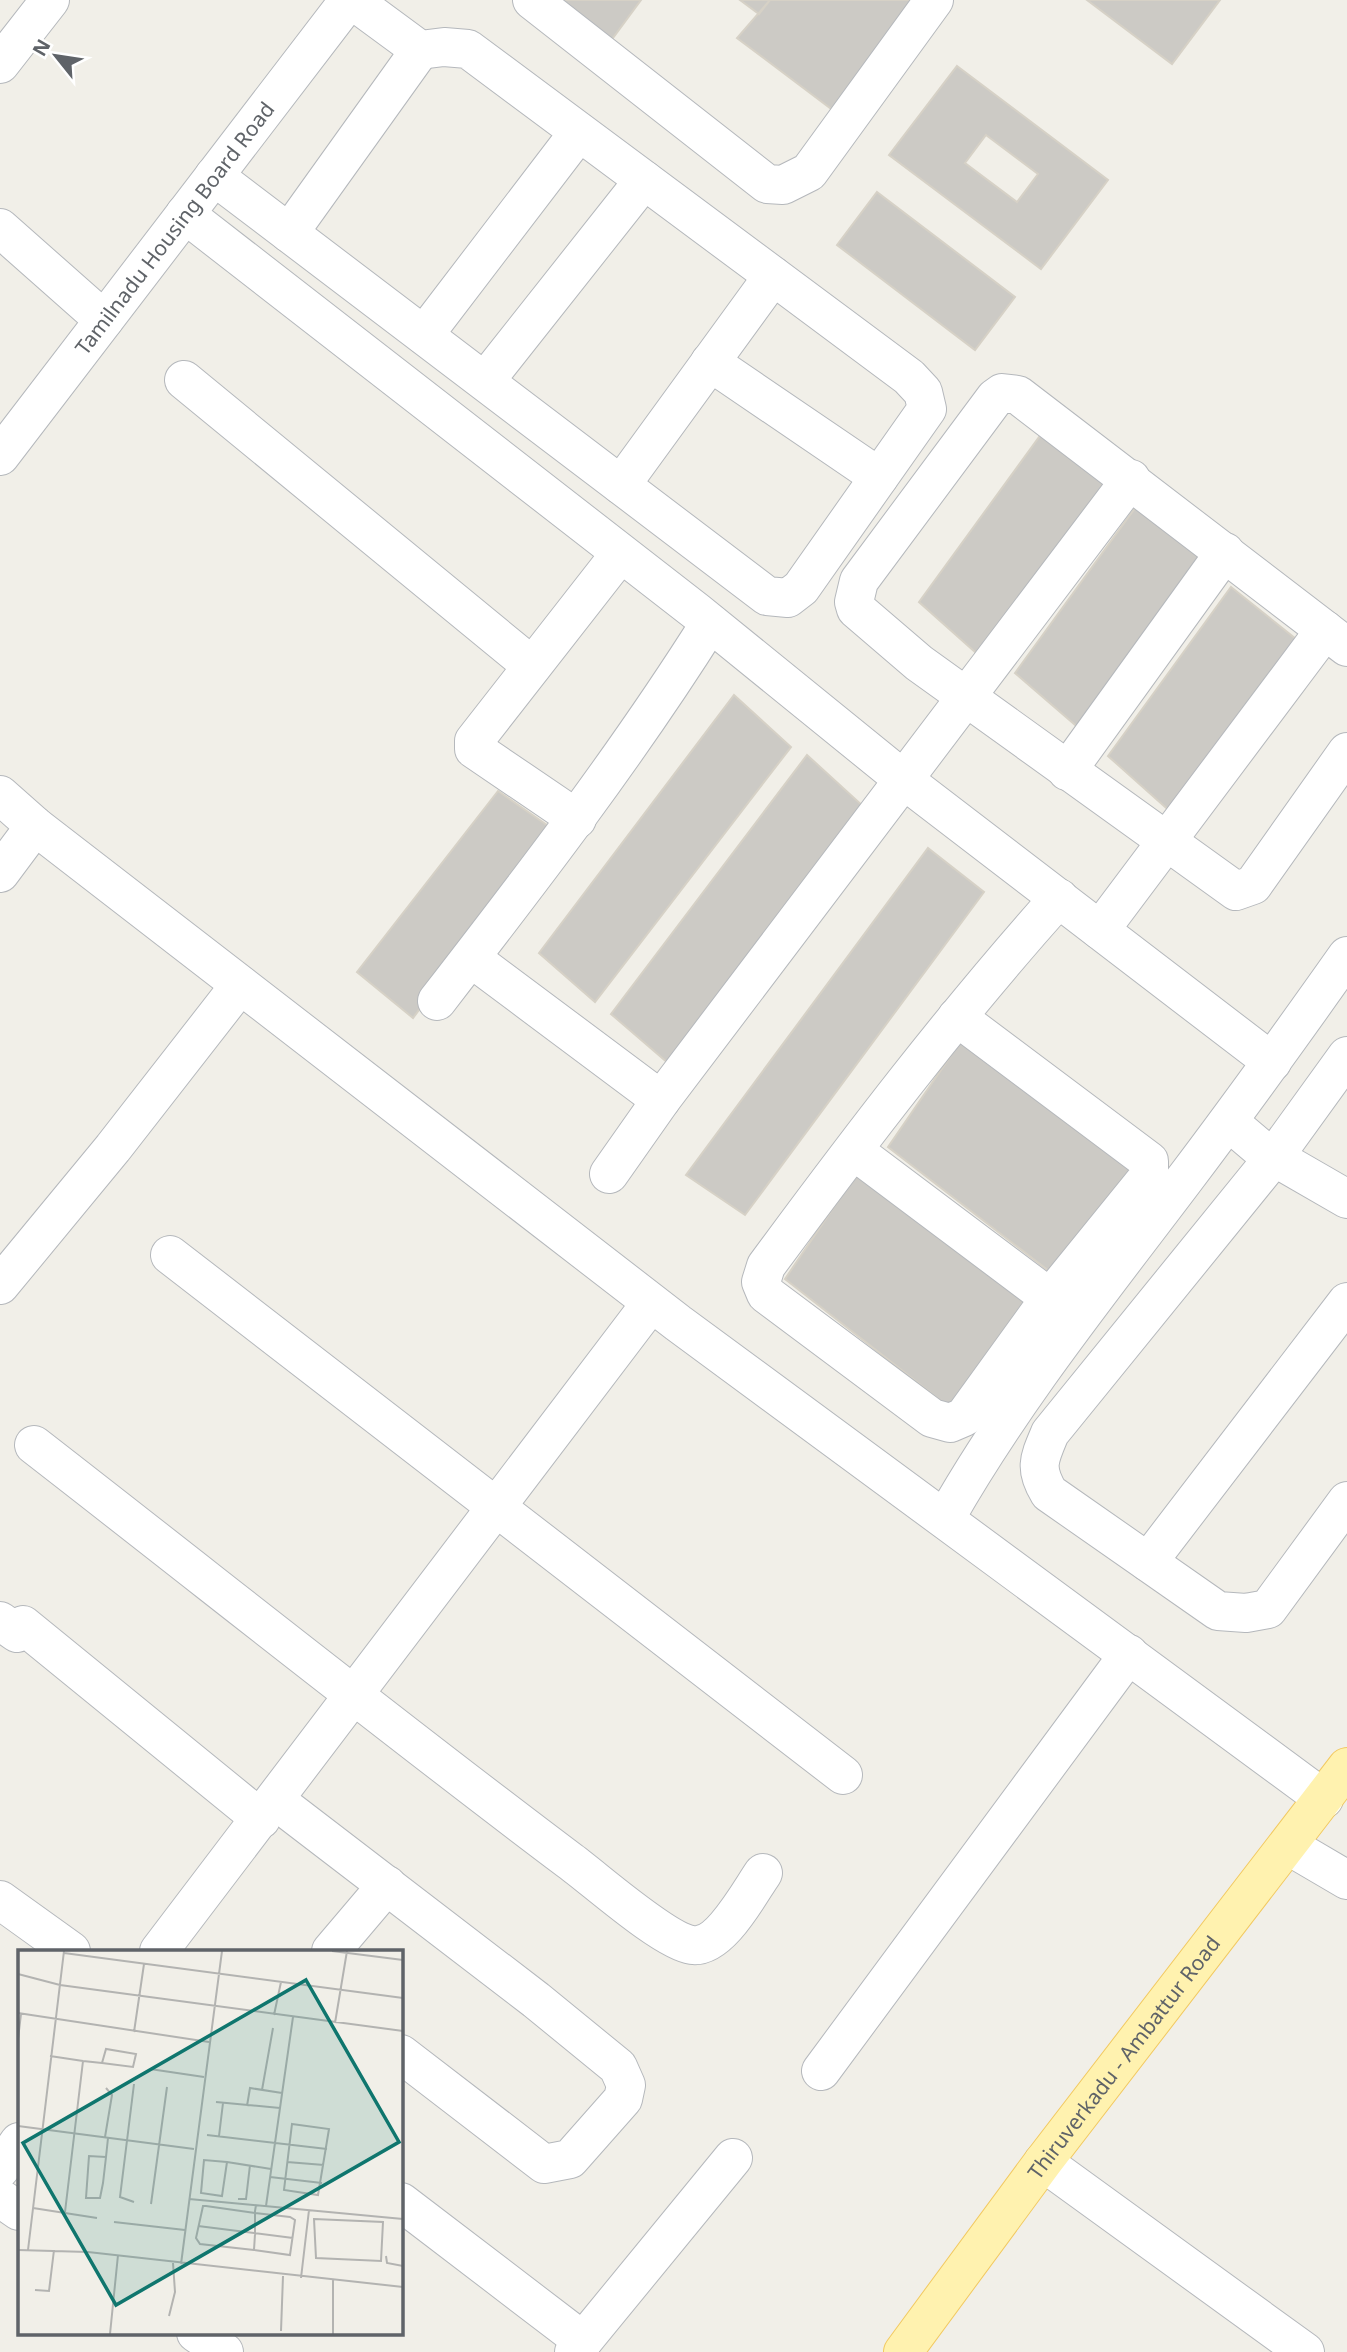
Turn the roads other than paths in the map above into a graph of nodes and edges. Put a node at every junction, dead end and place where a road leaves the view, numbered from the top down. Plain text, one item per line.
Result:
1 (50, 0) edge
2 (351, 0) edge
3 (532, 0) edge
4 (934, 0) edge
5 (419, 50) junction
6 (0, 64) edge
7 (579, 132) junction
8 (214, 176) junction
9 (644, 180) junction
10 (185, 214) junction
11 (0, 228) edge
12 (289, 233) junction
13 (773, 276) junction
14 (104, 320) junction
15 (424, 335) junction
16 (710, 362) junction
17 (184, 380) dead end
18 (485, 381) junction
19 (0, 456) edge
20 (879, 477) junction
21 (1131, 479) junction
22 (621, 485) junction
23 (1225, 552) junction
24 (620, 554) junction
25 (710, 622) junction
26 (1336, 639) edge
27 (532, 666) junction
28 (967, 698) junction
29 (1347, 752) edge
30 (1067, 771) junction
31 (904, 780) junction
32 (0, 794) edge
33 (577, 819) junction
34 (35, 826) junction
35 (1167, 844) junction
36 (0, 873) edge
37 (1059, 898) junction
38 (1100, 930) junction
39 (1347, 956) edge
40 (471, 958) junction
41 (240, 985) junction
42 (437, 1001) dead end
43 (957, 1017) junction
44 (1347, 1056) edge
45 (1272, 1062) junction
46 (661, 1100) junction
47 (1229, 1122) junction
48 (853, 1150) junction
49 (1275, 1157) junction
50 (609, 1174) dead end
51 (1347, 1199) edge
52 (170, 1255) dead end
53 (0, 1285) edge
54 (1347, 1302) edge
55 (651, 1303) junction
56 (1064, 1309) junction
57 (34, 1445) dead end
58 (1347, 1502) edge
59 (498, 1507) junction
60 (945, 1519) junction
61 (1148, 1562) junction
62 (0, 1620) edge
63 (1129, 1654) junction
64 (356, 1695) junction
65 (1347, 1767) edge
66 (843, 1775) dead end
67 (1324, 1799) junction
68 (268, 1809) junction
69 (1289, 1846) junction
70 (763, 1872) dead end
71 (1347, 1880) edge
72 (387, 1885) junction
73 (0, 1900) edge
74 (70, 1950) edge
75 (160, 1950) edge
76 (332, 1950) edge
77 (402, 2055) edge
78 (821, 2071) dead end
79 (18, 2143) edge
80 (733, 2158) dead end
81 (1043, 2162) junction
82 (0, 2169) edge
83 (0, 2197) edge
84 (402, 2203) edge
85 (18, 2210) edge
86 (197, 2334) edge
87 (579, 2346) edge
88 (224, 2352) edge
89 (904, 2352) edge
90 (1305, 2352) edge

1 - 6 street
2 - 5 street
2 - 8 street, Tamilnadu Housing Board Road
3 - 4 street
5 - 7 street
5 - 12 street
7 - 9 street
7 - 15 street
8 - 10 street, Tamilnadu Housing Board Road
8 - 12 street
9 - 13 street
9 - 18 street
10 - 14 street, Tamilnadu Housing Board Road
10 - 24 street
11 - 14 street
12 - 15 street
13 - 16 street
13 - 20 street
14 - 19 street, Tamilnadu Housing Board Road
15 - 18 street
16 - 20 street
16 - 22 street
17 - 27 street
18 - 22 street
20 - 22 street
21 - 23 street
21 - 28 street
21 - 28 street
23 - 26 street
23 - 30 street
24 - 25 street
24 - 27 street
25 - 31 street
25 - 33 street
26 - 35 street
27 - 33 street
28 - 30 street
28 - 31 street
29 - 35 street
30 - 35 street
31 - 37 street
31 - 46 street
32 - 34 street
33 - 40 street
34 - 36 street
34 - 41 street
35 - 38 street
37 - 38 street
37 - 43 street
38 - 45 street
39 - 45 street
40 - 42 street
40 - 46 street
41 - 53 street
41 - 55 street
43 - 48 street
43 - 56 street
44 - 49 street
45 - 47 street
46 - 50 street
47 - 49 street
47 - 56 street
48 - 56 street
48 - 56 street
49 - 51 street
49 - 61 street
52 - 59 street
54 - 61 street
55 - 59 street
55 - 60 street
56 - 60 street
57 - 64 street
58 - 61 street
59 - 64 street
59 - 66 street
60 - 63 street
62 - 68 street
63 - 67 street
63 - 78 street
64 - 68 street
64 - 70 street
65 - 67 main road, Thiruverkadu - Ambattur Road
67 - 69 main road, Thiruverkadu - Ambattur Road
68 - 72 street
68 - 75 street
69 - 71 street
69 - 81 main road, Thiruverkadu - Ambattur Road
72 - 76 street
72 - 77 street
73 - 74 street
79 - 82 street
80 - 87 street
81 - 89 main road, Thiruverkadu - Ambattur Road
81 - 90 street
83 - 85 street
84 - 87 street
86 - 88 street

